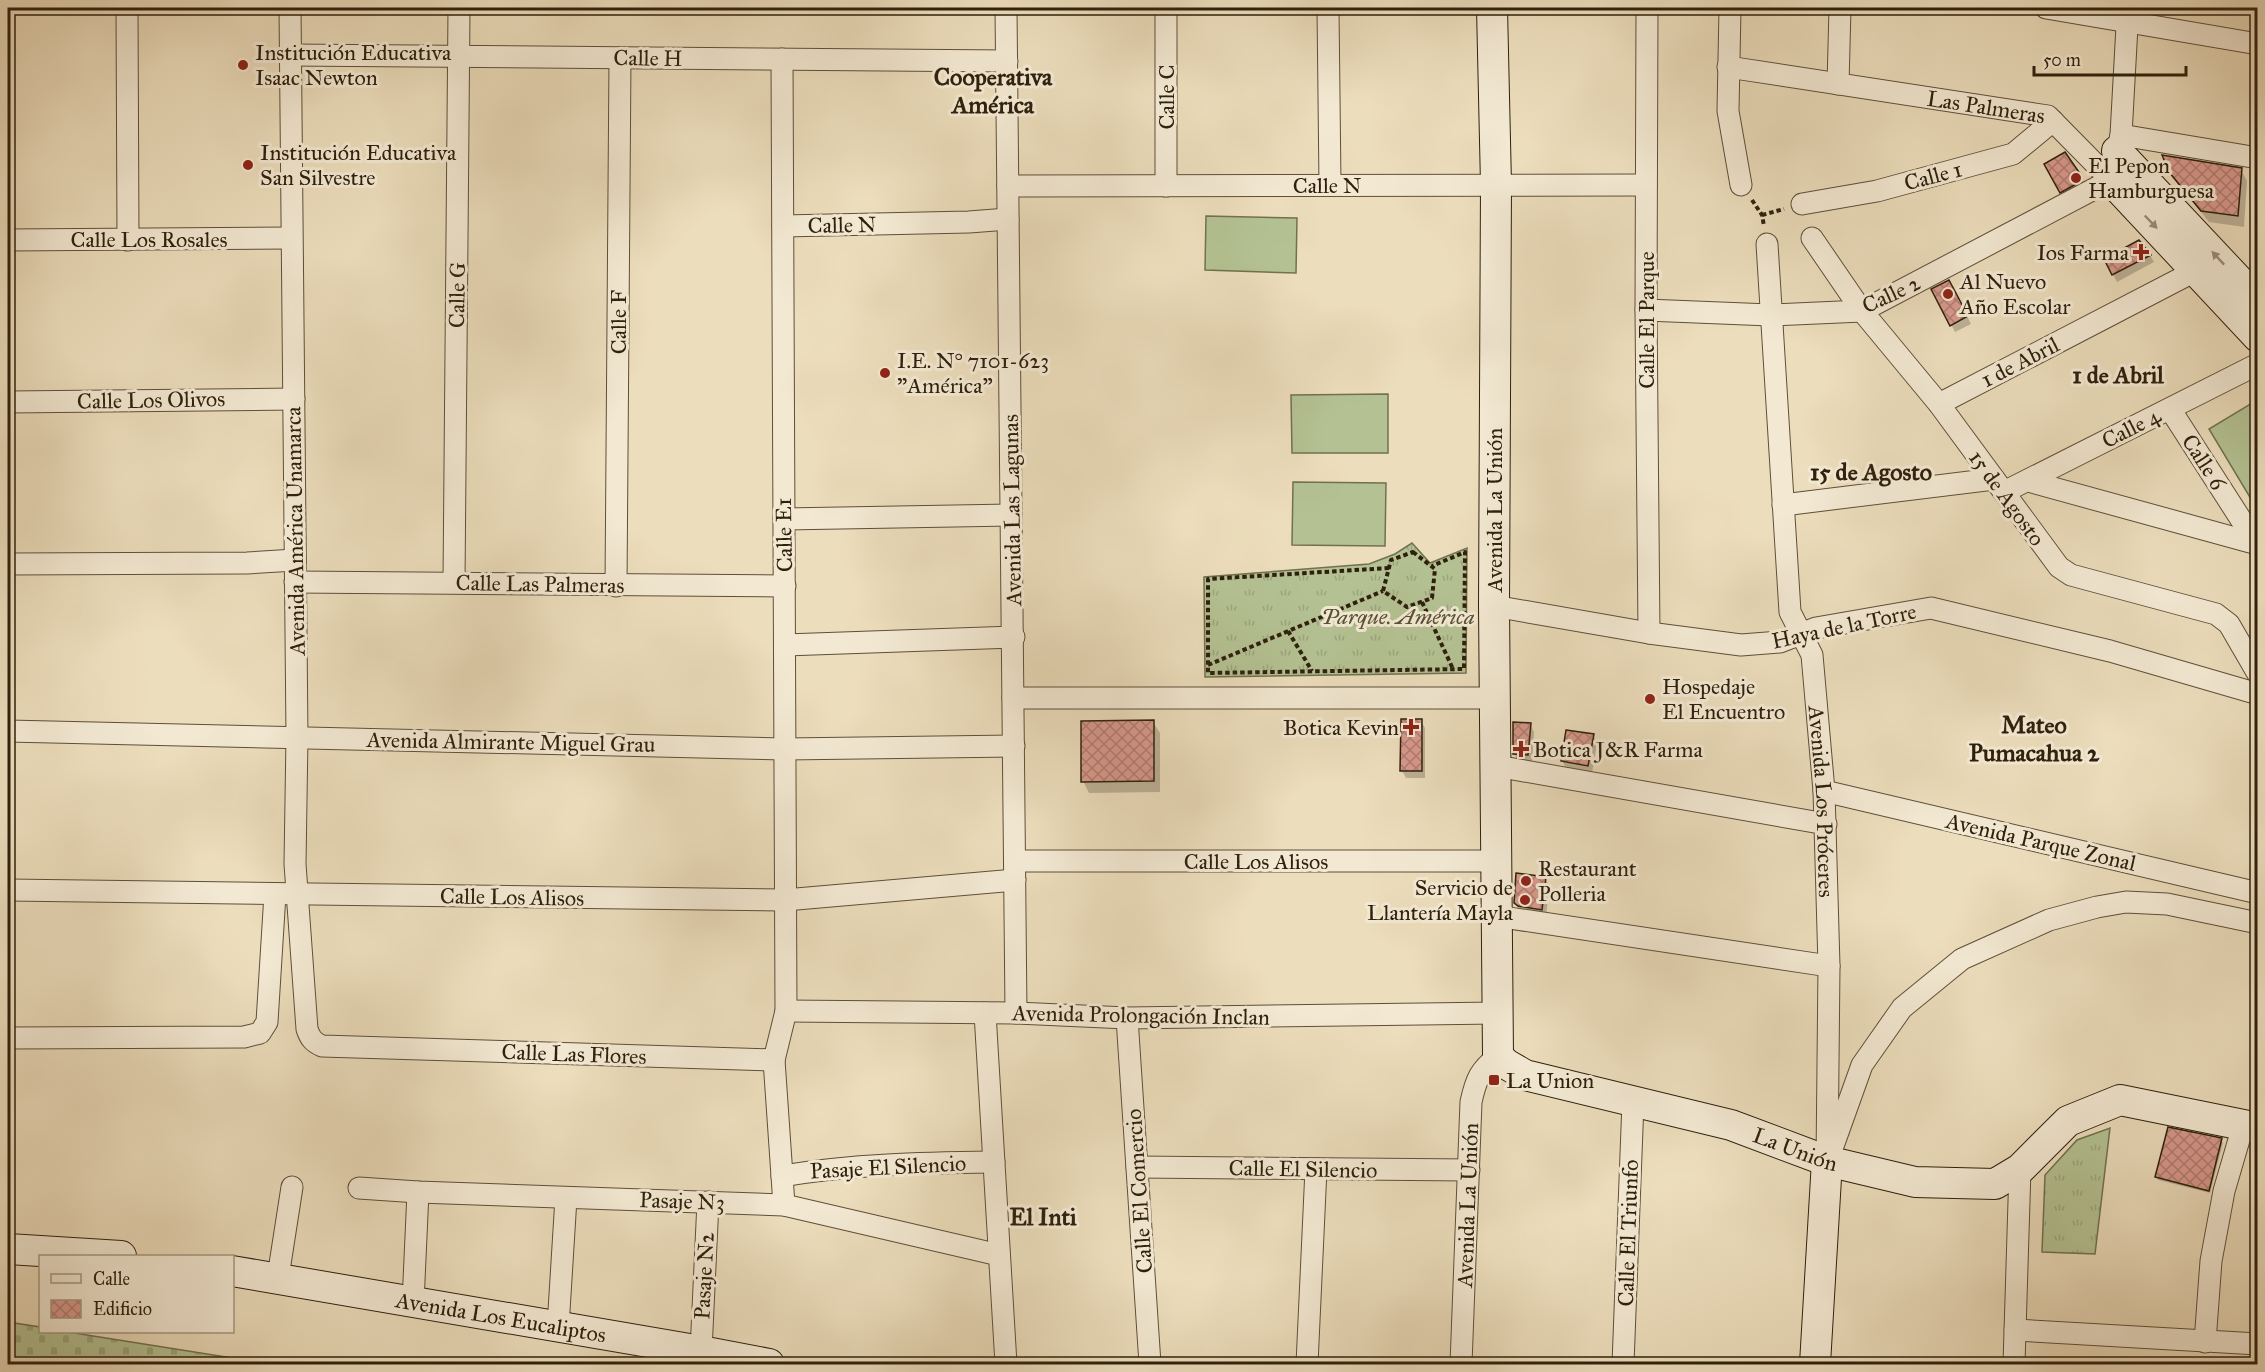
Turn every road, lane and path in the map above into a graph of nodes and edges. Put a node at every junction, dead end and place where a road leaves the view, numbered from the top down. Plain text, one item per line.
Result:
1 (127, 8) edge
2 (290, 8) edge
3 (459, 8) edge
4 (1006, 8) edge
5 (1166, 8) edge
6 (1328, 8) edge
7 (1492, 8) edge
8 (1647, 8) edge
9 (1730, 8) edge
10 (1840, 8) edge
11 (2046, 8) edge
12 (2128, 14) edge
13 (2258, 44) edge
14 (290, 55) junction
15 (459, 55) junction
16 (620, 58) junction
17 (782, 59) junction
18 (1007, 61) junction
19 (1728, 67) junction
20 (1838, 84) junction
21 (2054, 121) junction
22 (2116, 155) junction
23 (2258, 158) edge
24 (1330, 185) junction
25 (1496, 185) junction
26 (1646, 185) junction
27 (1741, 185) dead end
28 (1008, 186) junction
29 (1166, 186) junction
30 (1802, 204) dead end
31 (1008, 219) junction
32 (783, 226) junction
33 (291, 238) junction
34 (1812, 238) dead end
35 (8, 240) edge
36 (128, 240) junction
37 (1767, 244) dead end
38 (2197, 270) junction
39 (2258, 301) edge
40 (1646, 310) junction
41 (1862, 311) junction
42 (1770, 315) junction
43 (2258, 337) edge
44 (2258, 364) edge
45 (294, 399) junction
46 (8, 402) edge
47 (1939, 404) junction
48 (2170, 409) junction
49 (2028, 481) junction
50 (1999, 486) junction
51 (1783, 505) junction
52 (1011, 514) junction
53 (784, 519) junction
54 (2257, 545) edge
55 (295, 560) junction
56 (8, 564) edge
57 (1432, 566) junction
58 (1389, 568) junction
59 (295, 582) junction
60 (454, 582) junction
61 (616, 586) junction
62 (785, 586) junction
63 (1383, 591) junction
64 (1422, 602) junction
65 (1494, 606) junction
66 (1288, 631) junction
67 (1649, 633) junction
68 (1802, 634) junction
69 (1014, 636) junction
70 (785, 645) junction
71 (1208, 665) junction
72 (1453, 670) junction
73 (1312, 672) junction
74 (2258, 674) edge
75 (2258, 694) edge
76 (1013, 698) junction
77 (1495, 699) junction
78 (8, 731) edge
79 (297, 737) junction
80 (1014, 746) junction
81 (785, 749) junction
82 (1496, 766) junction
83 (1824, 791) junction
84 (1826, 824) junction
85 (1497, 861) junction
86 (1015, 871) junction
87 (8, 890) edge
88 (2258, 893) edge
89 (275, 894) junction
90 (297, 895) junction
91 (786, 900) junction
92 (1496, 916) junction
93 (2258, 923) edge
94 (1829, 966) junction
95 (786, 1011) junction
96 (985, 1013) junction
97 (1016, 1013) junction
98 (1497, 1013) junction
99 (1127, 1018) junction
100 (8, 1038) edge
101 (322, 1046) joint
102 (1498, 1056) junction
103 (774, 1060) junction
104 (1633, 1102) junction
105 (2254, 1127) edge
106 (1827, 1161) junction
107 (994, 1162) junction
108 (1137, 1167) junction
109 (1316, 1169) junction
110 (2020, 1169) junction
111 (1469, 1170) junction
112 (782, 1176) junction
113 (292, 1187) dead end
114 (359, 1188) dead end
115 (418, 1192) junction
116 (566, 1197) junction
117 (708, 1202) junction
118 (784, 1205) junction
119 (8, 1249) edge
120 (93, 1255) edge
121 (999, 1256) junction
122 (234, 1271) edge
123 (278, 1277) junction
124 (413, 1303) junction
125 (558, 1327) junction
126 (2015, 1330) junction
127 (2205, 1342) junction
128 (2258, 1344) edge
129 (701, 1351) junction
130 (769, 1365) edge
131 (1006, 1365) edge
132 (1150, 1365) edge
133 (1308, 1365) edge
134 (1461, 1365) edge
135 (1623, 1365) edge
136 (1815, 1365) edge
137 (2014, 1365) edge

1 - 36 street
2 - 14 street, Avenida América Unamarca
3 - 15 street, Calle G
4 - 18 street, Avenida Las Lagunas
5 - 29 street, Calle C
6 - 24 street
7 - 25 street, Avenida La Unión
8 - 26 street, Calle El Parque
9 - 19 street
10 - 20 street
11 - 12 street
12 - 13 street
12 - 22 street
14 - 15 street, Calle H
14 - 33 street, Avenida América Unamarca
15 - 16 street, Calle H
15 - 60 street, Calle G
16 - 17 street, Calle H
16 - 61 street, Calle F
17 - 18 street, Calle H
17 - 32 street, Calle E1
18 - 28 street, Avenida Las Lagunas
19 - 20 street, Las Palmeras
19 - 27 street
20 - 21 street, Las Palmeras
21 - 22 street, Las Palmeras
21 - 30 street, Calle 1
22 - 23 street
22 -> 38 street, Las Palmeras
39 -> 22 street
22 - 41 street, Calle 2
24 - 25 street, Calle N
24 - 29 street, Calle N
25 - 26 street, Calle N
25 - 65 street, Avenida La Unión
26 - 40 street, Calle El Parque
28 - 29 street, Calle N
28 - 31 street, Avenida Las Lagunas
31 - 32 street, Calle N
31 - 52 street, Avenida Las Lagunas
32 - 53 street, Calle E1
33 - 36 street, Calle Los Rosales
33 - 45 street, Avenida América Unamarca
34 - 41 street, 15 de Agosto
35 - 36 street, Calle Los Rosales
37 - 42 street, Avenida Los Próceres
38 - 43 street, Las Palmeras
38 - 47 street, 1 de Abril
40 - 42 street, Calle 2
40 - 67 street, Calle El Parque
41 - 42 street, Calle 2
41 - 47 street, 15 de Agosto
42 - 51 street, Avenida Los Próceres
44 - 48 street, Calle 4
45 - 46 street, Calle Los Olivos
45 - 55 street, Avenida América Unamarca
47 - 50 street, 15 de Agosto
48 - 49 street, Calle 4
48 - 54 street, Calle 6
49 - 50 street, Calle 4
49 - 54 street
50 - 51 street, Calle 4
50 - 74 street, 15 de Agosto
51 - 68 street, Avenida Los Próceres
52 - 53 street
52 - 69 street, Avenida Las Lagunas
53 - 62 street, Calle E1
55 - 56 street
55 - 59 street, Avenida América Unamarca
57 - 58 path
57 - 64 path
57 - 72 path
58 - 63 path
58 - 71 path
59 - 60 street, Calle Las Palmeras
59 - 79 street, Avenida América Unamarca
60 - 61 street, Calle Las Palmeras
61 - 62 street, Calle Las Palmeras
62 - 70 street, Calle E1
63 - 64 path
63 - 66 path
64 - 72 path
65 - 67 street, Haya de la Torre
65 - 77 street, Avenida La Unión
66 - 71 path
66 - 73 path
67 - 68 street, Haya de la Torre
68 - 75 street, Haya de la Torre
68 - 83 street, Avenida Los Próceres
69 - 70 street
69 - 76 street, Avenida Las Lagunas
70 - 81 street, Calle E1
71 - 73 path
72 - 73 path
76 - 77 street
76 - 80 street, Avenida Las Lagunas
77 - 82 street, Avenida La Unión
78 - 79 street, Avenida Almirante Miguel Grau
79 - 81 street, Avenida Almirante Miguel Grau
79 - 90 street, Avenida América Unamarca
80 - 81 street, Avenida Almirante Miguel Grau
80 - 86 street, Avenida Las Lagunas
81 - 91 street, Calle E1
82 - 84 street
82 - 85 street, Avenida La Unión
83 - 84 street, Avenida Los Próceres
83 - 88 street, Avenida Parque Zonal
84 - 94 street, Avenida Los Próceres
85 - 86 street, Calle Los Alisos
85 - 92 street, Avenida La Unión
86 - 91 street, Calle Los Alisos
86 - 97 street, Avenida Las Lagunas
87 - 89 street, Calle Los Alisos
89 - 90 street, Calle Los Alisos
89 - 100 street
90 - 91 street, Calle Los Alisos
90 - 101 street, Avenida América Unamarca
91 - 95 street, Calle E1
92 - 94 street
92 - 98 street, Avenida La Unión
93 - 106 street, Avenida Parque Zonal
94 - 106 street, Avenida Los Próceres
95 - 96 street, Avenida Prolongación Inclan
95 - 103 street
96 - 97 street, Avenida Prolongación Inclan
96 - 107 street
97 - 99 street, Avenida Prolongación Inclan
98 - 99 street, Avenida Prolongación Inclan
98 - 102 street
99 - 108 street, Calle El Comercio
101 - 103 street, Calle Las Flores
102 - 104 street, La Unión
102 - 111 street, Avenida La Unión
103 - 112 street
104 - 106 street, La Unión
104 - 135 street, Calle El Triunfo
105 - 110 street, La Unión
105 - 127 street
106 - 110 street, La Unión
106 - 136 street, Avenida Los Próceres
107 - 112 street, Pasaje El Silencio
107 - 121 street
108 - 109 street, Calle El Silencio
108 - 132 street, Calle El Comercio
109 - 111 street, Calle El Silencio
109 - 133 street
110 - 126 street
111 - 134 street, Avenida La Unión
112 - 118 street
113 - 123 street
114 - 115 street, Pasaje N3
115 - 116 street, Pasaje N3
115 - 124 street
116 - 117 street, Pasaje N3
116 - 125 street
117 - 118 street, Pasaje N3
117 - 129 street, Pasaje N2
118 - 121 street, Pasaje N3
119 - 120 street
121 - 131 street
122 - 123 street, Avenida Los Eucaliptos
123 - 124 street, Avenida Los Eucaliptos
124 - 125 street, Avenida Los Eucaliptos
125 - 129 street, Avenida Los Eucaliptos
126 - 127 street
126 - 137 street
127 - 128 street
129 - 130 street, Avenida Los Eucaliptos

